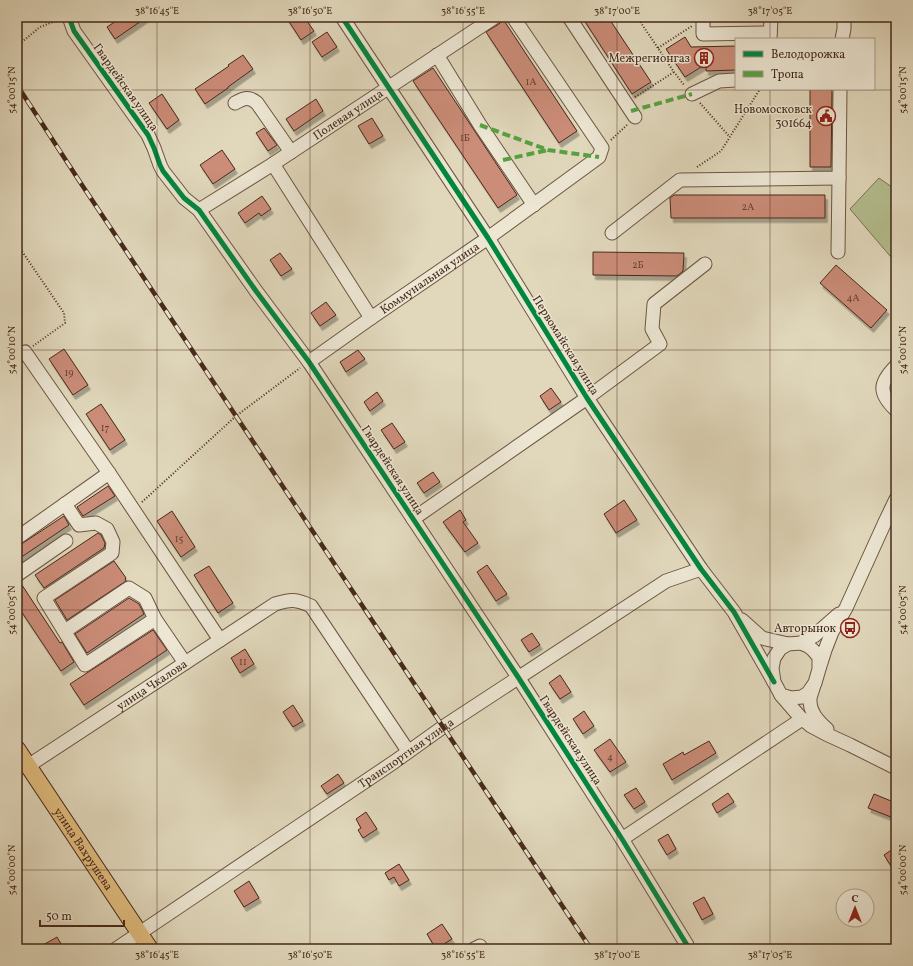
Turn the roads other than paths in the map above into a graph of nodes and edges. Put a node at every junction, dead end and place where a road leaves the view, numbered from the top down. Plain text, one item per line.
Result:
1 (342, 17) edge
2 (495, 17) edge
3 (514, 17) edge
4 (569, 17) edge
5 (771, 17) edge
6 (844, 17) edge
7 (64, 18) edge
8 (703, 18) edge
9 (770, 36) edge
10 (842, 38) edge
11 (437, 55) junction
12 (735, 80) edge
13 (388, 88) junction
14 (840, 90) edge
15 (692, 94) road end
16 (235, 103) dead end
17 (635, 117) road end
18 (291, 152) junction
19 (273, 164) junction
20 (839, 178) junction
21 (534, 204) junction
22 (199, 210) junction
23 (612, 233) dead end
24 (488, 238) junction
25 (838, 252) dead end
26 (705, 264) dead end
27 (371, 318) junction
28 (21, 354) edge
29 (309, 362) junction
30 (896, 366) edge
31 (586, 398) junction
32 (896, 410) edge
33 (108, 473) junction
34 (896, 500) edge
35 (65, 504) junction
36 (413, 519) junction
37 (17, 538) edge
38 (66, 540) dead end
39 (701, 569) junction
40 (17, 575) edge
41 (846, 608) junction
42 (734, 612) junction
43 (156, 619) junction
44 (64, 631) junction
45 (220, 640) junction
46 (794, 644) junction
47 (185, 663) junction
48 (820, 669) junction
49 (518, 677) junction
50 (774, 682) junction
51 (815, 684) junction
52 (781, 694) junction
53 (802, 719) junction
54 (850, 745) junction
55 (17, 749) edge
56 (408, 751) junction
57 (28, 766) junction
58 (896, 768) edge
59 (622, 839) junction
60 (140, 934) junction
61 (687, 945) dead end
62 (116, 949) edge
63 (150, 949) edge

1 - 13 street, Первомайская улица
2 - 11 street, Полевая улица
3 - 21 street, Коммунальная улица
4 - 17 street
5 - 9 street
6 - 10 street
7 - 22 street, Гвардейская улица
8 - 9 street
11 - 13 street, Полевая улица
11 - 21 street
12 - 15 street
13 - 18 street, Полевая улица
13 - 24 street, Первомайская улица
14 - 20 street
16 - 18 street
18 - 19 street, Полевая улица
19 - 22 street, Полевая улица
19 - 27 street
20 - 23 street
20 - 25 street
21 - 24 street, Коммунальная улица
22 - 29 street, Гвардейская улица
24 - 27 street, Коммунальная улица
24 - 31 street, Первомайская улица
26 - 31 street
27 - 29 street, Коммунальная улица
28 - 33 street
29 - 36 street, Гвардейская улица
30 - 32 street
31 - 36 street
31 - 39 street, Первомайская улица
33 - 35 street
33 - 45 street
34 - 41 street
35 - 37 street
35 - 44 street
36 - 49 street, Гвардейская улица
38 - 40 street
39 - 42 street, Первомайская улица
39 - 49 street, Транспортная улица
41 - 46 street
41 - 48 street
42 - 46 street
42 - 50 street, Первомайская улица
43 - 44 street
43 - 44 street
43 - 47 street
45 - 47 street, улица Чкалова
45 - 56 street, улица Чкалова
46 - 48 street
46 - 50 street
47 - 57 street, улица Чкалова
48 - 51 street
49 - 56 street, Транспортная улица
49 - 59 street, Гвардейская улица
50 - 52 street
51 - 52 street
51 - 54 street
52 - 53 street
53 - 54 street
53 - 59 street
54 - 58 street
55 - 57 main road, улица Вахрушева
56 - 60 street, Транспортная улица
57 - 60 main road, улица Вахрушева
59 - 61 street, Гвардейская улица
60 - 62 street, Транспортная улица
60 - 63 main road, улица Вахрушева

